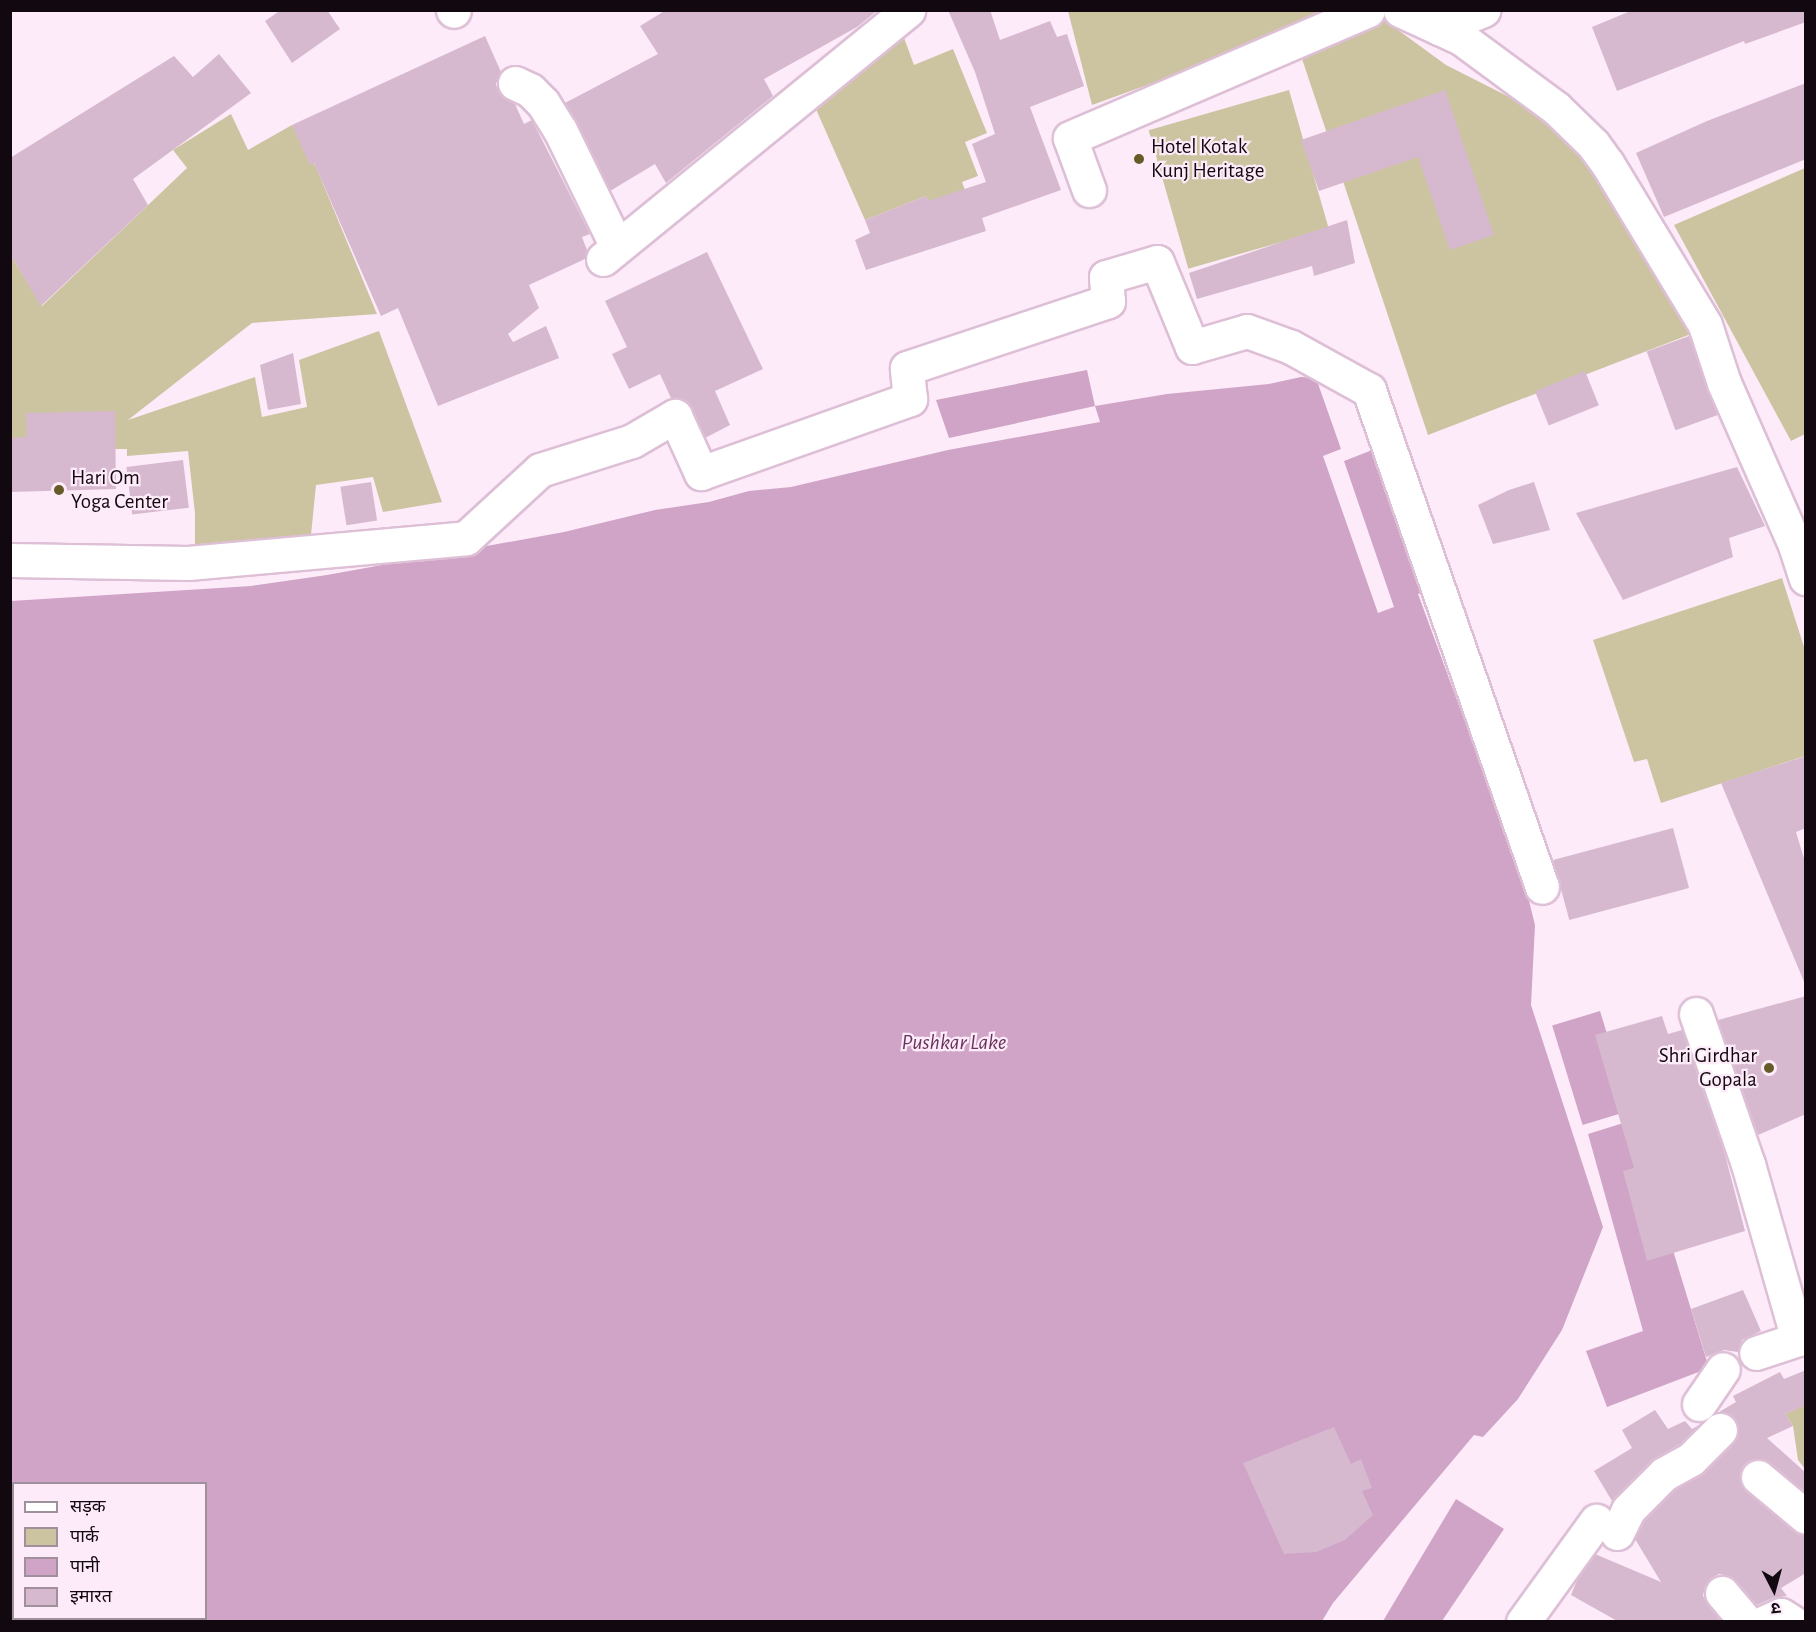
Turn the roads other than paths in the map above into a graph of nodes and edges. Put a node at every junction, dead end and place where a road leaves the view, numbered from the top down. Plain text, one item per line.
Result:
1 (908, 10) edge
2 (1368, 10) edge
3 (1400, 10) edge
4 (1483, 10) edge
5 (1439, 28) junction
6 (515, 83) dead end
7 (1089, 190) dead end
8 (10, 560) edge
9 (1806, 578) edge
10 (1542, 887) dead end
11 (1696, 1014) dead end
12 (1756, 1353) dead end
13 (1723, 1369) dead end
14 (1700, 1404) dead end
15 (1720, 1430) dead end
16 (1758, 1477) dead end
17 (1806, 1517) edge
18 (1722, 1593) dead end
19 (1523, 1622) edge
20 (1746, 1622) edge
21 (1765, 1622) edge
22 (1792, 1622) edge

1 - 6 street
2 - 7 street
3 - 5 street
4 - 5 street
5 - 9 street
8 - 10 street
11 - 12 street
13 - 14 street
15 - 19 street
16 - 17 street
18 - 20 street
21 - 22 street

